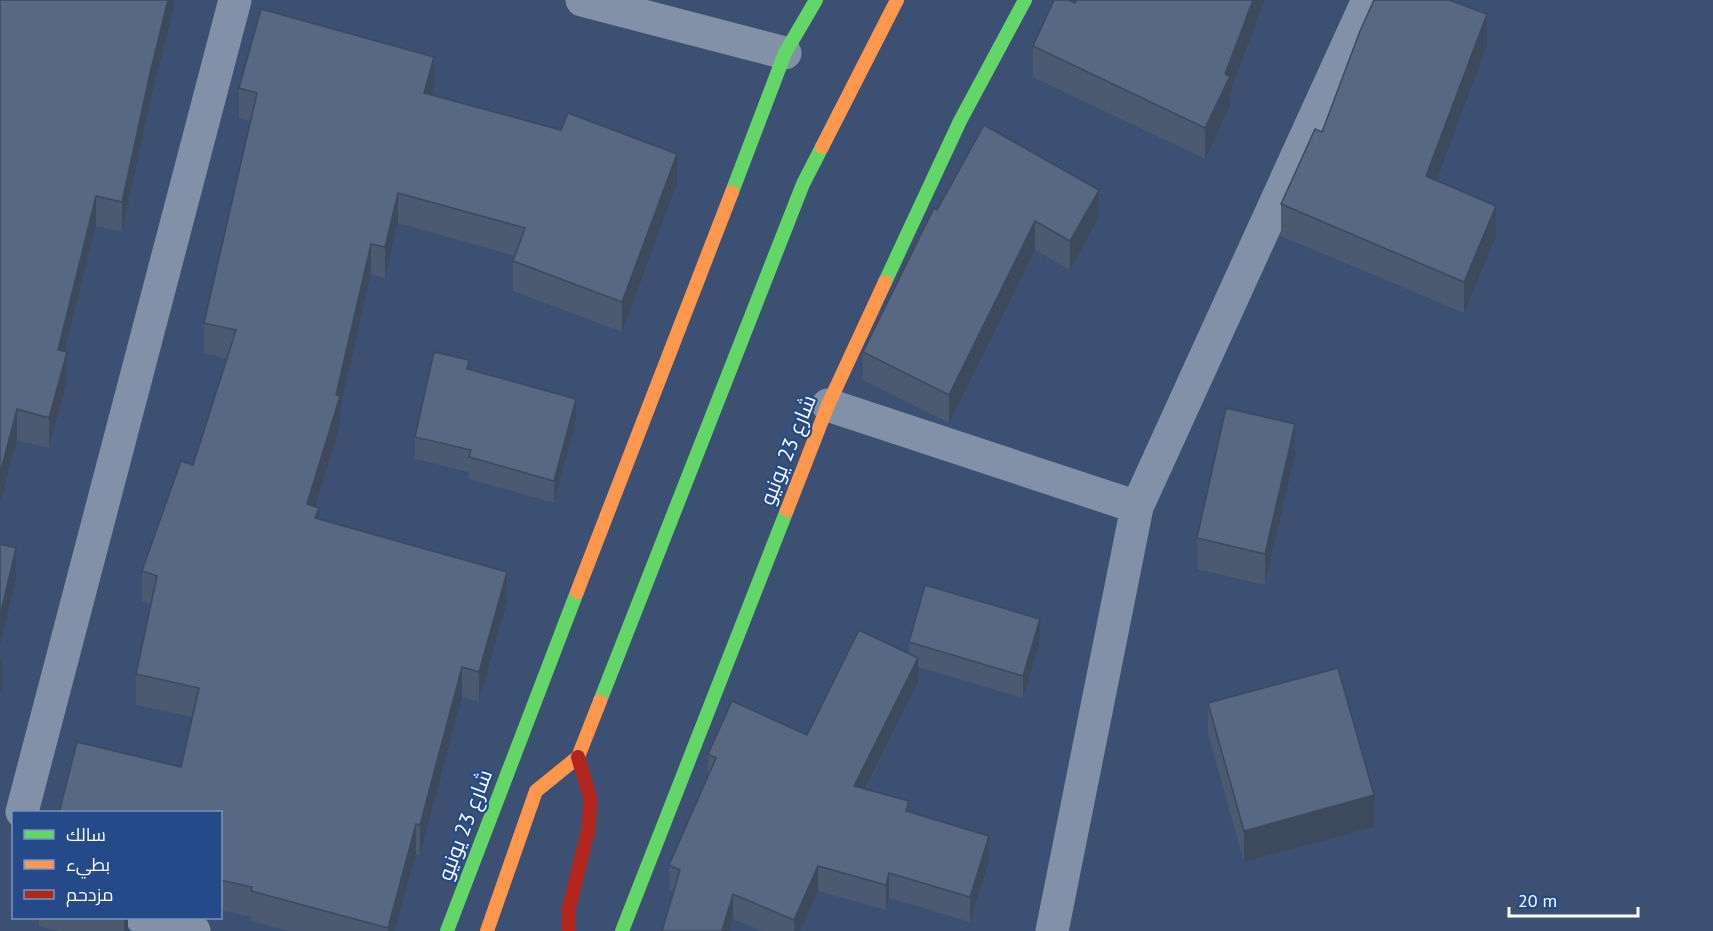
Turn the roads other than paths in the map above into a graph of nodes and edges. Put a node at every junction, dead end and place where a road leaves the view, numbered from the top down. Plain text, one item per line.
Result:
1 (235, 0) edge
2 (582, 0) edge
3 (816, 0) edge
4 (897, 0) edge
5 (1025, 0) edge
6 (1368, 0) edge
7 (785, 52) junction
8 (828, 405) junction
9 (1137, 507) junction
10 (578, 757) junction
11 (23, 811) edge
12 (146, 919) edge
13 (194, 931) edge
14 (447, 931) edge
15 (487, 931) edge
16 (568, 931) edge
17 (622, 931) edge
18 (1052, 931) edge

1 - 11 street
2 - 7 street
3 - 7 street, شارع 23 يونيو
4 - 10 street
5 - 8 street, شارع 23 يونيو
6 - 9 street
7 - 14 street, شارع 23 يونيو
8 - 9 street
8 - 17 street, شارع 23 يونيو
9 - 18 street
10 - 15 street
10 - 16 street
12 - 13 street

